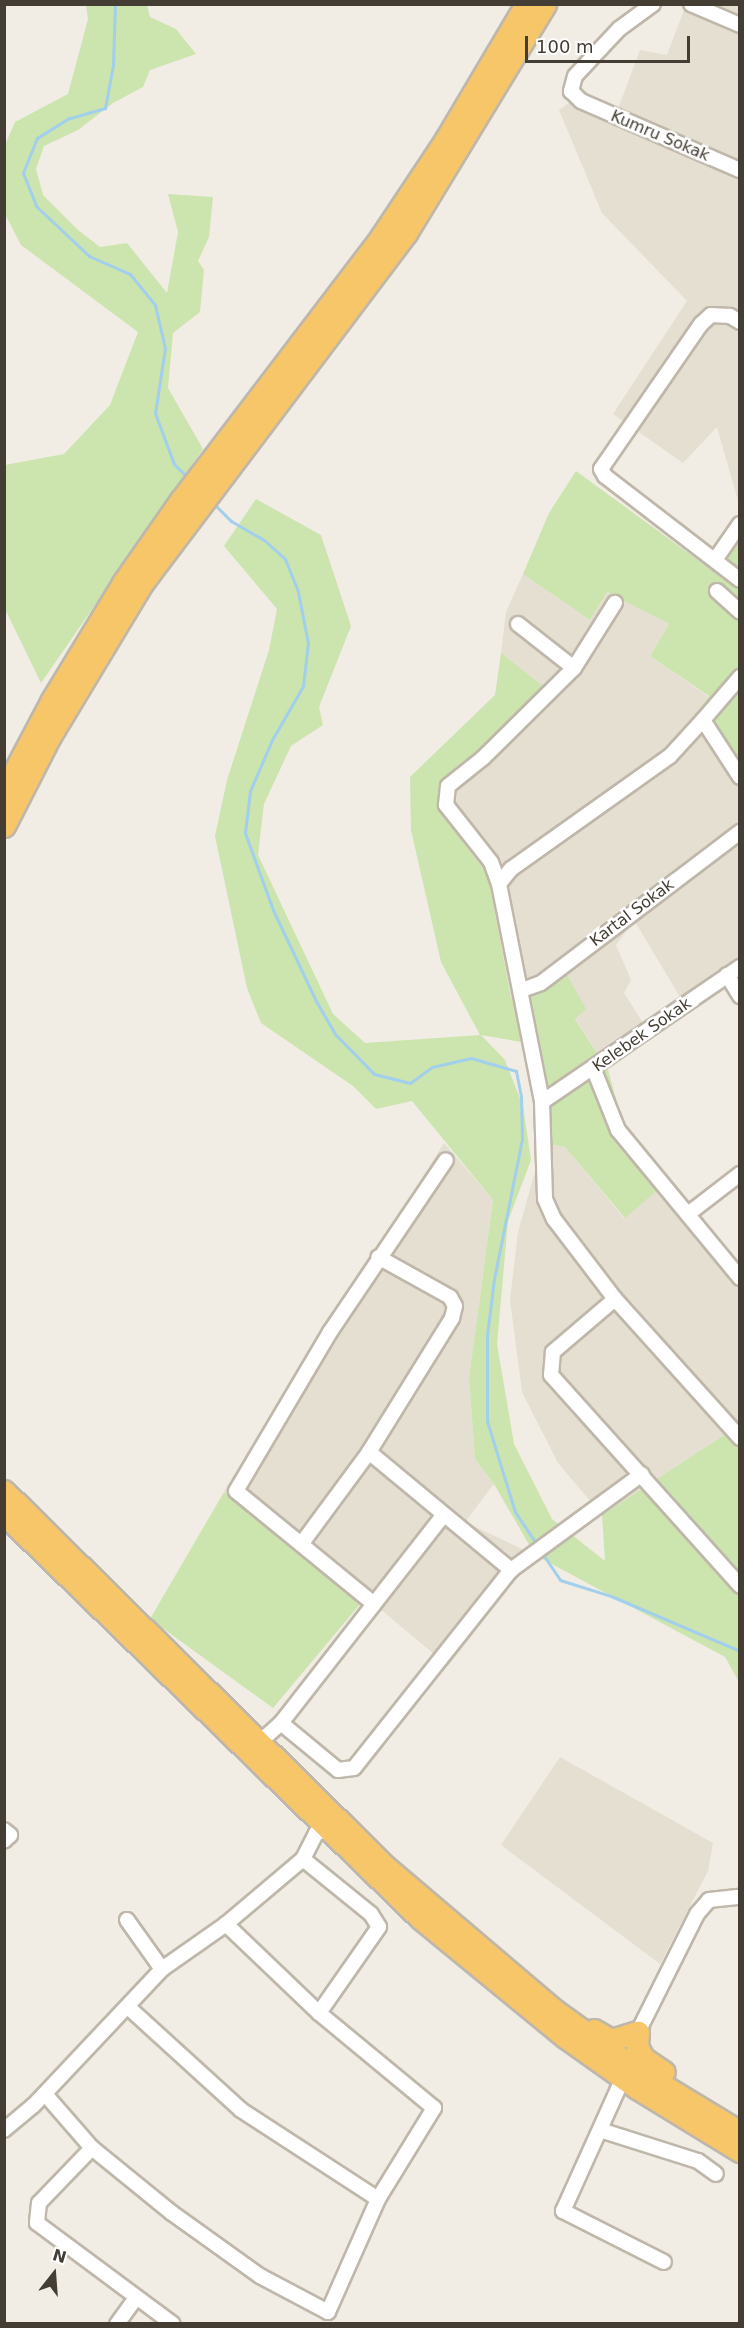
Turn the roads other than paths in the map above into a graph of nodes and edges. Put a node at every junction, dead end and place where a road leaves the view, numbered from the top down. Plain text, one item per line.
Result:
1 (526, 4) edge
2 (545, 4) edge
3 (653, 4) edge
4 (691, 4) edge
5 (740, 25) edge
6 (740, 170) edge
7 (740, 322) edge
8 (212, 473) junction
9 (188, 505) junction
10 (740, 524) edge
11 (715, 560) junction
12 (740, 580) edge
13 (717, 591) dead end
14 (615, 603) dead end
15 (740, 612) edge
16 (518, 624) dead end
17 (574, 668) junction
18 (740, 677) edge
19 (703, 720) junction
20 (740, 777) edge
21 (4, 791) edge
22 (4, 826) edge
23 (740, 832) edge
24 (499, 884) junction
25 (740, 967) edge
26 (727, 975) junction
27 (522, 990) junction
28 (740, 996) edge
29 (594, 1070) junction
30 (542, 1102) junction
31 (446, 1160) dead end
32 (740, 1174) edge
33 (688, 1214) junction
34 (378, 1257) junction
35 (740, 1278) edge
36 (615, 1299) junction
37 (734, 1422) edge
38 (740, 1438) edge
39 (369, 1452) junction
40 (642, 1474) junction
41 (4, 1491) edge
42 (4, 1514) edge
43 (442, 1517) junction
44 (302, 1543) junction
45 (740, 1565) edge
46 (515, 1567) junction
47 (727, 1574) junction
48 (740, 1587) edge
49 (374, 1604) junction
50 (281, 1723) junction
51 (261, 1741) junction
52 (322, 1825) junction
53 (4, 1830) edge
54 (4, 1841) edge
55 (303, 1859) junction
56 (386, 1866) junction
57 (739, 1899) edge
58 (127, 1920) dead end
59 (226, 1924) junction
60 (162, 1969) junction
61 (128, 2007) junction
62 (319, 2013) junction
63 (638, 2032) junction
64 (623, 2078) junction
65 (45, 2094) junction
66 (740, 2121) edge
67 (4, 2130) edge
68 (600, 2130) junction
69 (740, 2132) edge
70 (92, 2148) junction
71 (740, 2151) edge
72 (716, 2174) dead end
73 (378, 2199) junction
74 (664, 2262) dead end
75 (136, 2298) junction
76 (117, 2324) edge
77 (173, 2324) edge

1 - 8 highway
2 - 8 highway
3 - 6 street, Kumru Sokak
4 - 5 street
7 - 11 street
8 - 9 highway
9 - 21 highway
9 - 22 highway
10 - 11 street
11 - 12 street
13 - 15 street
14 - 17 street
16 - 17 street
17 - 24 street
18 - 19 street
19 - 20 street
19 - 24 street
23 - 27 street, Kartal Sokak
24 - 27 street
25 - 26 street, Kelebek Sokak
26 - 28 street
26 - 29 street, Kelebek Sokak
27 - 30 street
29 - 30 street, Kelebek Sokak
29 - 33 street
30 - 36 street
31 - 34 street
32 - 33 street
33 - 35 street
34 - 39 street
34 - 44 street
36 - 37 street
36 - 40 street
37 - 38 street
39 - 43 street
39 - 44 street
40 - 46 street
40 - 47 street
41 - 51 highway
42 - 52 highway
43 - 46 street
43 - 49 street
44 - 49 street
45 - 47 street
46 - 50 street
47 - 48 street
49 - 50 street
50 - 51 street
51 - 56 highway
52 - 55 street
52 - 64 highway
53 - 54 street
55 - 59 street
55 - 62 street
56 - 63 highway
56 - 69 highway
57 - 63 street
58 - 60 street
59 - 60 street
59 - 62 street
60 - 61 street
61 - 65 street
61 - 73 street
62 - 73 street
63 - 66 highway
64 - 68 street
64 - 71 highway
65 - 67 street
65 - 70 street
68 - 72 street
68 - 74 street
70 - 73 street
70 - 75 street
75 - 76 street
75 - 77 street

